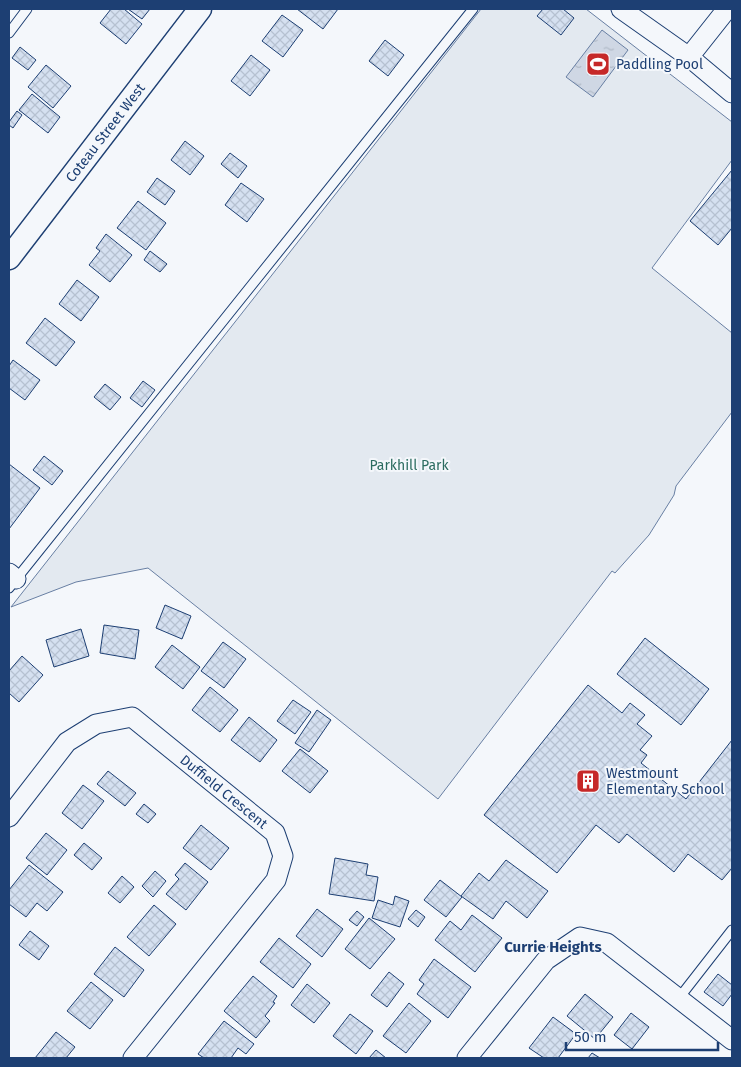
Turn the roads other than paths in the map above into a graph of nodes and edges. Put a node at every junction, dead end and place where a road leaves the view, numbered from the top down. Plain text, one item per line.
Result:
1 (27, 9) edge
2 (200, 9) edge
3 (473, 9) edge
4 (621, 9) edge
5 (727, 9) edge
6 (9, 32) edge
7 (689, 57) junction
8 (732, 93) edge
9 (9, 258) edge
10 (11, 580) edge
11 (9, 817) edge
12 (732, 930) edge
13 (679, 998) junction
14 (732, 1040) edge
15 (133, 1058) edge
16 (467, 1058) edge

1 - 6 lane
2 - 9 street, Coteau Street West
3 - 10 lane
4 - 7 street
5 - 7 street
7 - 8 street
11 - 15 street, Duffield Crescent
12 - 13 lane
13 - 14 street
13 - 16 street

